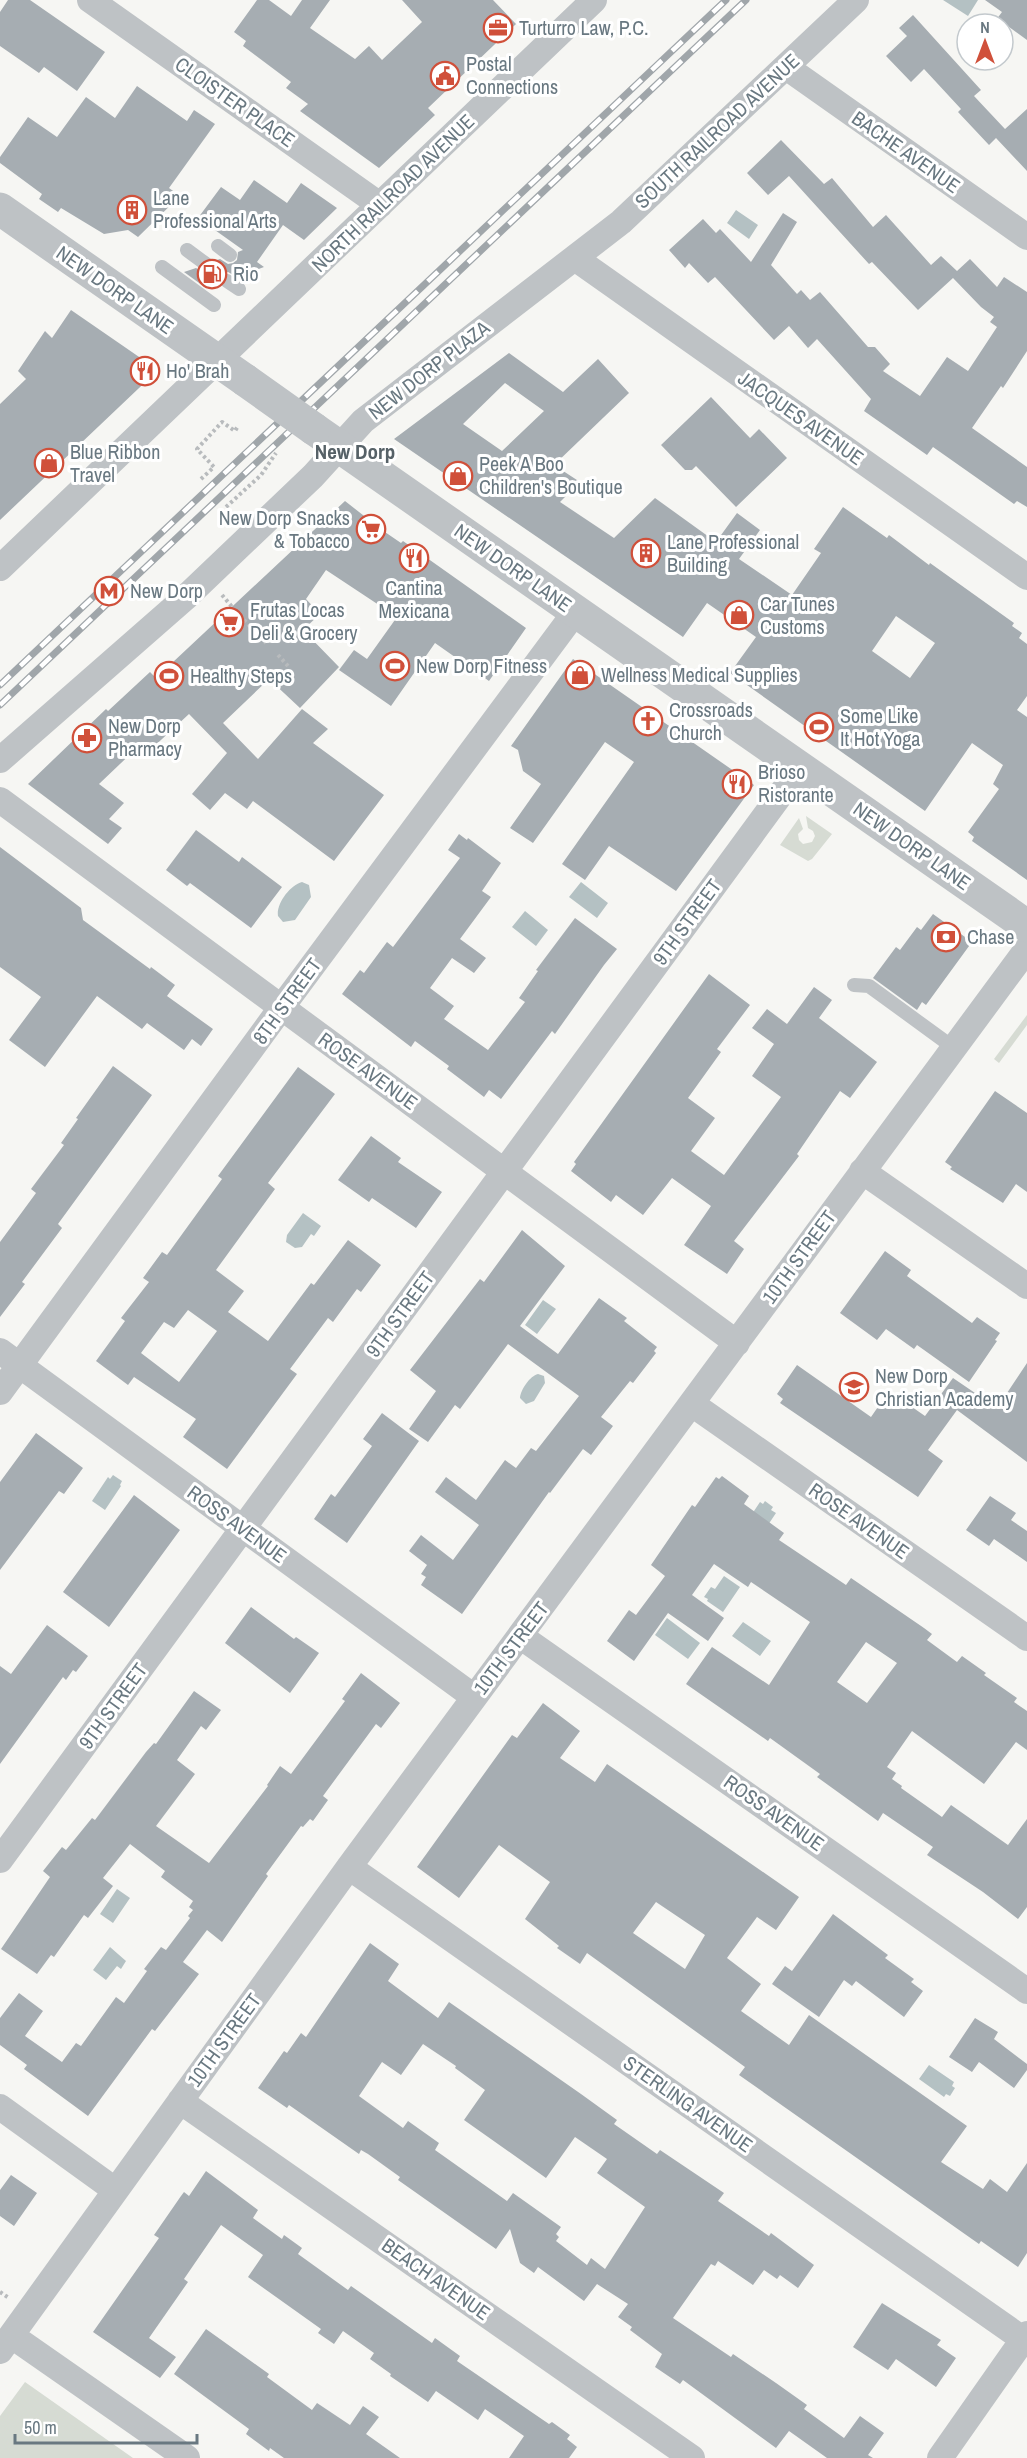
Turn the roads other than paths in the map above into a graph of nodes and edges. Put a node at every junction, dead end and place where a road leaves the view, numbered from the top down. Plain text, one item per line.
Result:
1 (90, 0) edge
2 (856, 0) edge
3 (578, 5) edge
4 (786, 67) junction
5 (380, 205) junction
6 (0, 209) edge
7 (1027, 237) edge
8 (187, 250) dead end
9 (576, 259) junction
10 (206, 264) dead end
11 (162, 267) dead end
12 (227, 281) dead end
13 (239, 290) dead end
14 (214, 305) dead end
15 (218, 361) junction
16 (327, 438) junction
17 (0, 568) edge
18 (1027, 577) edge
19 (576, 611) junction
20 (0, 760) edge
21 (800, 768) junction
22 (0, 800) edge
23 (1027, 926) edge
24 (1027, 949) edge
25 (854, 985) dead end
26 (281, 1008) junction
27 (954, 1048) junction
28 (862, 1171) junction
29 (505, 1172) junction
30 (1027, 1286) edge
31 (737, 1343) junction
32 (10, 1358) edge
33 (0, 1392) edge
34 (692, 1404) junction
35 (243, 1529) junction
36 (520, 1636) junction
37 (1027, 1638) edge
38 (474, 1697) junction
39 (0, 1860) edge
40 (349, 1867) junction
41 (1027, 1991) edge
42 (180, 2101) junction
43 (0, 2107) edge
44 (115, 2190) junction
45 (1026, 2338) edge
46 (6, 2344) edge
47 (187, 2458) edge
48 (692, 2458) edge
49 (940, 2458) edge

1 - 5 street, CLOISTER PLACE
2 - 4 street, SOUTH RAILROAD AVENUE
3 - 5 street, NORTH RAILROAD AVENUE
4 - 7 street, BACHE AVENUE
4 - 9 street, SOUTH RAILROAD AVENUE
5 - 15 street, NORTH RAILROAD AVENUE
6 - 15 street, NEW DORP LANE
8 - 10 lane
9 - 16 street, NEW DORP PLAZA
9 - 18 street, JACQUES AVENUE
11 - 14 lane
12 - 13 lane
15 - 16 street, NEW DORP LANE, bridge
15 - 17 street
16 - 19 street, NEW DORP LANE
16 - 20 street, NEW DORP PLAZA
19 - 21 street, NEW DORP LANE
19 - 26 street, 8TH STREET
21 - 23 street, NEW DORP LANE
21 - 29 street, 9TH STREET
22 - 26 street, ROSE AVENUE
24 - 27 street, 10TH STREET
25 - 27 lane
26 - 29 street, ROSE AVENUE
26 - 32 street, 8TH STREET
27 - 28 street, 10TH STREET
28 - 30 street
28 - 31 street, 10TH STREET
29 - 31 street, ROSE AVENUE
29 - 35 street, 9TH STREET
31 - 34 street, 10TH STREET
32 - 33 street, 8TH STREET
32 - 35 street, ROSS AVENUE
34 - 36 street, 10TH STREET
34 - 37 street, ROSE AVENUE
35 - 38 street, ROSS AVENUE
35 - 39 street, 9TH STREET
36 - 38 street, 10TH STREET
36 - 41 street, ROSS AVENUE
38 - 40 street, 10TH STREET
40 - 42 street, 10TH STREET
40 - 45 street, STERLING AVENUE
42 - 44 street, 10TH STREET
42 - 48 street, BEACH AVENUE
43 - 44 street
44 - 46 street, 10TH STREET
45 - 49 street
46 - 47 street

